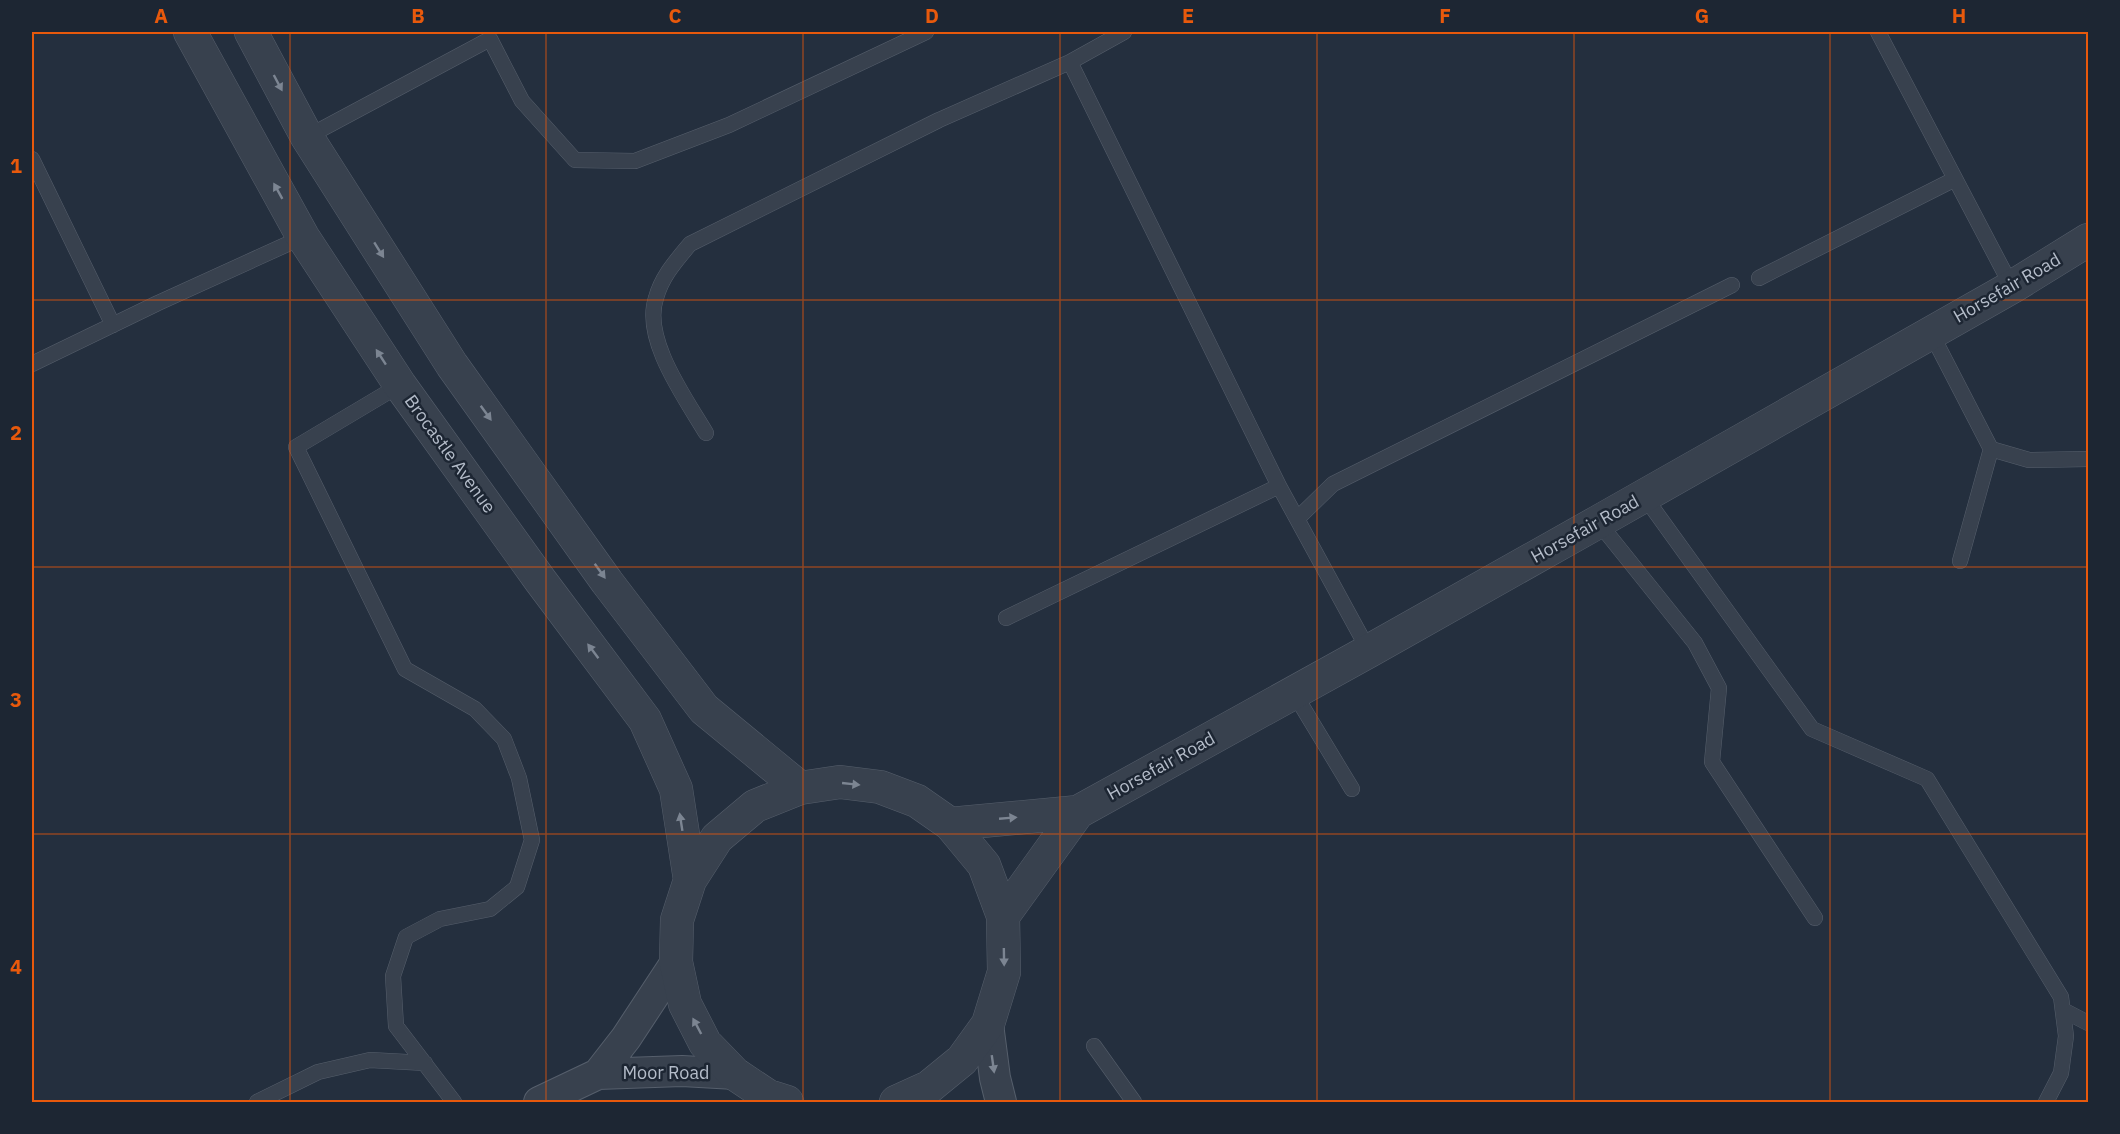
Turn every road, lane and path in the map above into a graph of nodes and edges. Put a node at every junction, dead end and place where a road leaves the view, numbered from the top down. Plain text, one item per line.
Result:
1 (189, 32) edge
2 (250, 32) edge
3 (926, 32) edge
4 (1124, 32) edge
5 (1878, 32) edge
6 (488, 35) edge
7 (1070, 62) junction
8 (307, 137) junction
9 (32, 159) edge
10 (1955, 179) junction
11 (303, 237) junction
12 (2088, 240) edge
13 (1759, 278) dead end
14 (1732, 285) dead end
15 (2012, 287) junction
16 (113, 325) junction
17 (1931, 333) junction
18 (32, 364) edge
19 (400, 385) junction
20 (706, 433) dead end
21 (1991, 449) junction
22 (2088, 459) edge
23 (1279, 486) junction
24 (1644, 496) junction
25 (1297, 519) junction
26 (1598, 522) junction
27 (1960, 561) dead end
28 (1006, 618) dead end
29 (1369, 651) junction
30 (1294, 693) junction
31 (800, 788) junction
32 (1352, 789) dead end
33 (1078, 812) junction
34 (950, 824) junction
35 (690, 880) junction
36 (1003, 916) junction
37 (1815, 918) dead end
38 (676, 962) junction
39 (2062, 1010) junction
40 (2088, 1023) edge
41 (988, 1024) junction
42 (1094, 1046) dead end
43 (425, 1063) junction
44 (598, 1074) junction
45 (735, 1074) junction
46 (257, 1102) edge
47 (454, 1102) edge
48 (539, 1102) edge
49 (787, 1102) edge
50 (896, 1102) edge
51 (1001, 1102) edge
52 (1134, 1102) edge
53 (2046, 1102) edge

11 -> 1 street, Brocastle Avenue
2 -> 8 street
3 - 6 lane
4 - 7 lane
5 - 10 lane
6 - 8 lane
7 - 20 lane
7 - 23 lane
8 -> 31 street
9 - 16 lane
10 - 13 lane
10 - 15 lane
11 - 16 lane
19 -> 11 street, Brocastle Avenue
12 - 15 street, Horsefair Road
14 - 25 lane
15 - 17 street, Horsefair Road
16 - 18 lane
17 - 21 lane
17 - 24 street, Horsefair Road
35 -> 19 street, Brocastle Avenue
19 - 43 lane
21 - 22 lane
21 - 27 lane
23 - 25 lane
23 - 28 lane
24 - 26 street, Horsefair Road
24 - 39 lane
25 - 29 lane
26 - 29 street, Horsefair Road
26 - 37 lane
29 - 30 street, Horsefair Road
30 - 32 lane
30 - 33 street, Horsefair Road
31 -> 34 street
31 - 35 street
34 -> 33 street, Horsefair Road
33 - 36 street, Horsefair Road
34 - 36 street
35 - 38 street
36 -> 41 street
38 - 44 street, Moor Road
45 -> 38 street
39 - 40 lane
39 - 53 lane
41 - 50 street
41 -> 51 street
42 - 52 lane
43 - 46 lane
43 - 47 lane
44 - 45 street, Moor Road
44 - 48 street, Moor Road
45 - 49 street

